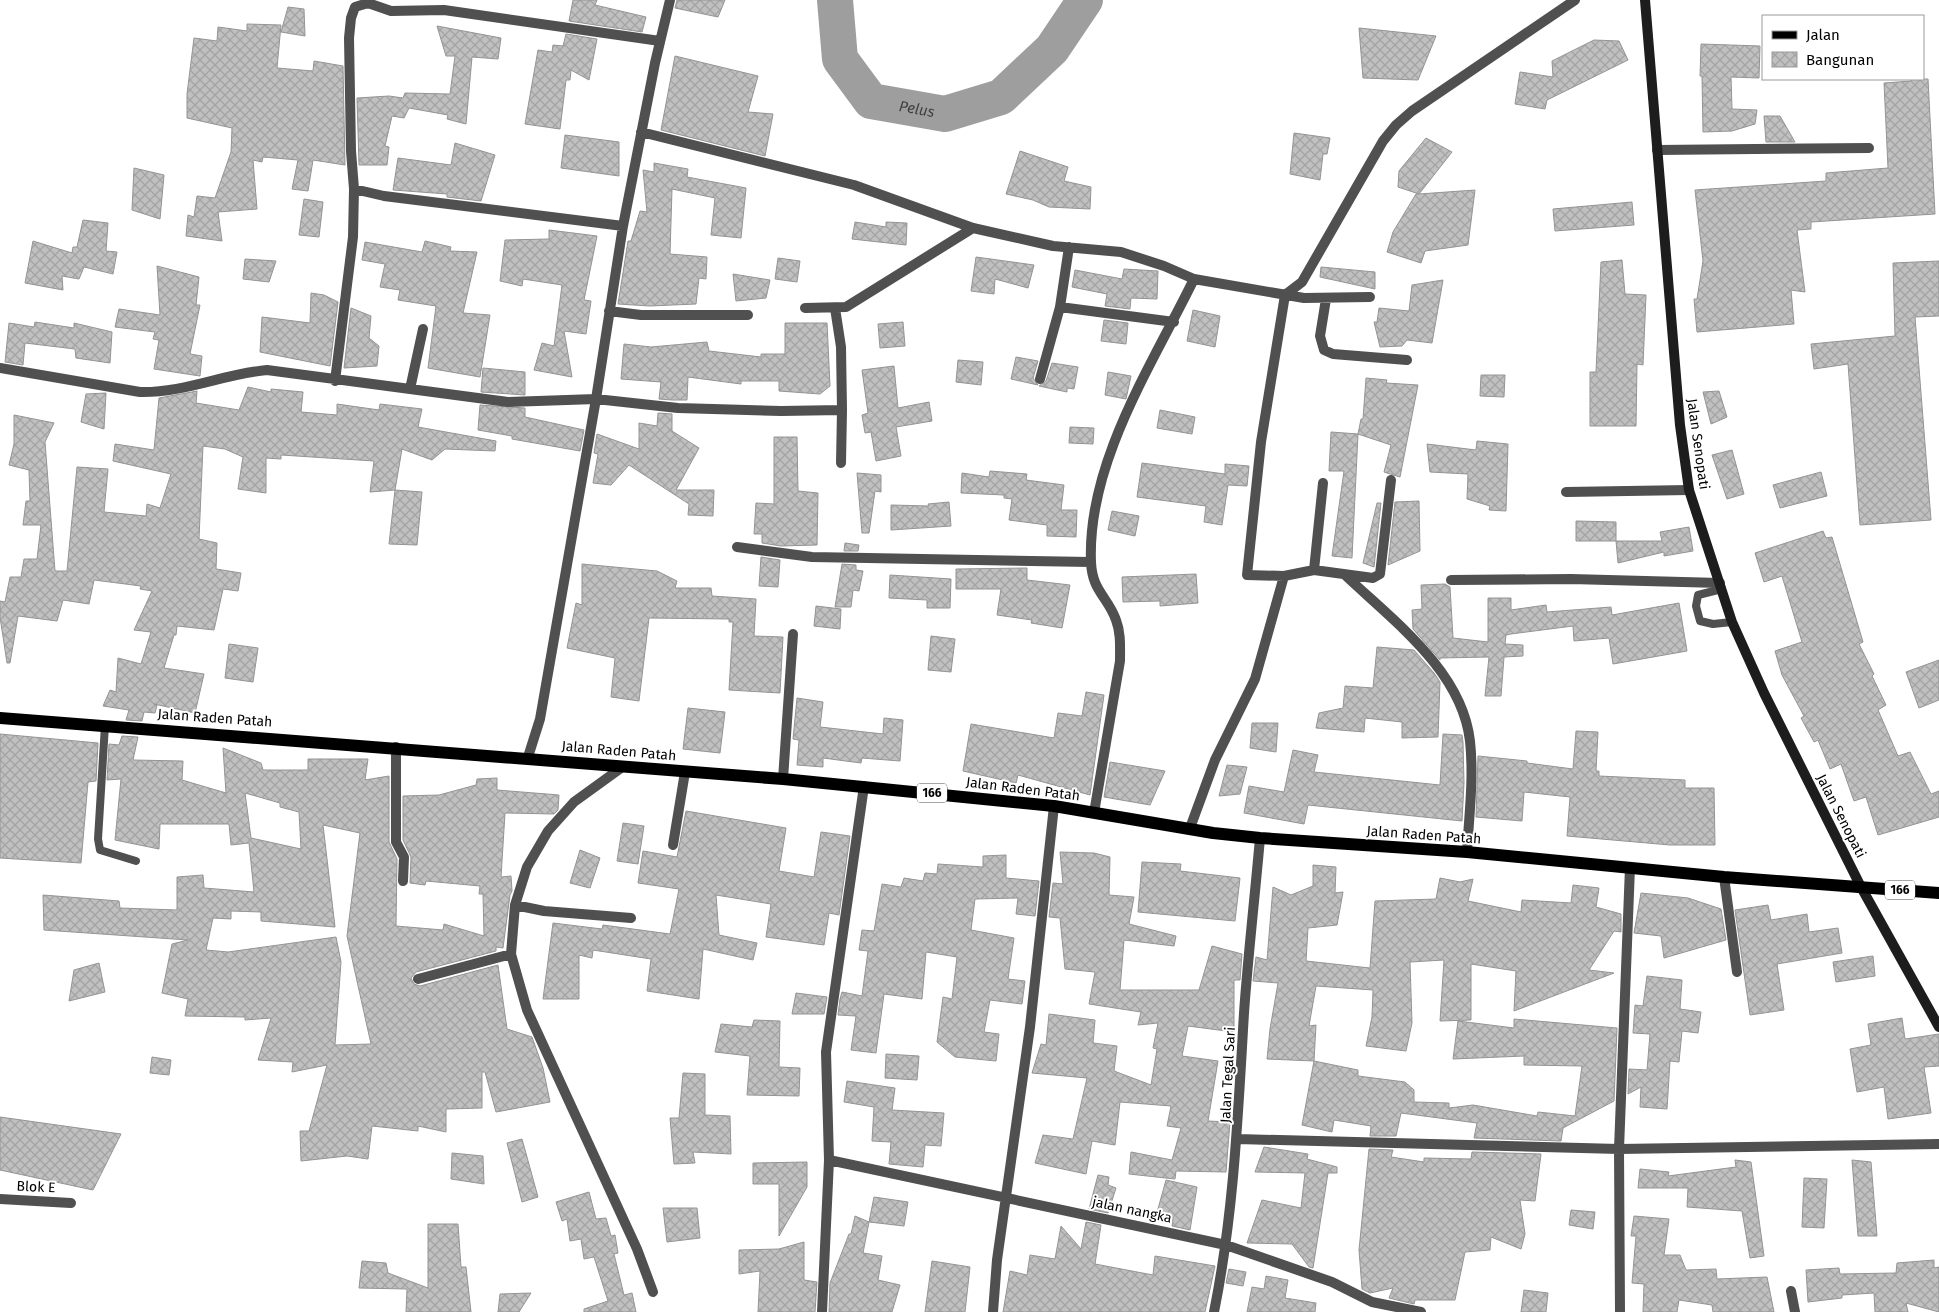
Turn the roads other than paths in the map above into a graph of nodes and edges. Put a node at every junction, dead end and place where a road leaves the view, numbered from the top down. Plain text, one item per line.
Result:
1 (670, 0) edge
2 (1575, 0) edge
3 (1645, 0) edge
4 (660, 41) junction
5 (641, 132) junction
6 (1868, 148) dead end
7 (1656, 150) junction
8 (354, 189) junction
9 (623, 226) junction
10 (972, 228) junction
11 (1069, 247) junction
12 (1194, 279) junction
13 (1284, 295) junction
14 (1370, 297) dead end
15 (1322, 299) junction
16 (1060, 307) junction
17 (805, 308) dead end
18 (835, 308) junction
19 (609, 311) junction
20 (748, 316) dead end
21 (1174, 322) junction
22 (423, 329) dead end
23 (1407, 360) dead end
24 (0, 368) edge
25 (1040, 379) dead end
26 (335, 381) junction
27 (410, 389) junction
28 (596, 399) junction
29 (842, 410) junction
30 (841, 462) dead end
31 (1391, 480) dead end
32 (1323, 483) dead end
33 (1689, 490) junction
34 (1566, 492) dead end
35 (736, 547) dead end
36 (1091, 562) junction
37 (1314, 570) junction
38 (1344, 574) junction
39 (1284, 576) junction
40 (1451, 580) dead end
41 (1721, 586) junction
42 (1732, 622) junction
43 (793, 634) dead end
44 (0, 718) edge
45 (106, 725) junction
46 (396, 748) junction
47 (528, 757) junction
48 (621, 768) junction
49 (684, 772) junction
50 (783, 778) junction
51 (864, 786) junction
52 (1054, 812) junction
53 (1094, 813) junction
54 (1190, 828) junction
55 (1260, 838) junction
56 (673, 845) dead end
57 (1467, 852) junction
58 (136, 861) dead end
59 (1630, 867) junction
60 (1724, 877) junction
61 (403, 881) dead end
62 (1861, 887) junction
63 (1939, 892) edge
64 (519, 906) junction
65 (631, 918) dead end
66 (511, 954) junction
67 (1737, 972) dead end
68 (418, 979) dead end
69 (1939, 1027) edge
70 (1238, 1139) junction
71 (1939, 1144) edge
72 (1619, 1149) junction
73 (829, 1160) junction
74 (1007, 1198) junction
75 (0, 1199) edge
76 (71, 1203) dead end
77 (1226, 1245) junction
78 (1791, 1291) dead end
79 (653, 1292) dead end
80 (822, 1312) edge
81 (993, 1312) edge
82 (1214, 1312) edge
83 (1422, 1312) edge
84 (1620, 1312) edge
85 (1795, 1312) edge

1 - 4 street
2 - 13 street
3 - 7 main road, Jalan Senopati
4 - 5 street
4 - 8 street
5 - 9 street
5 - 10 street
6 - 7 street
7 - 33 main road, Jalan Senopati
8 - 9 street
8 - 26 street
9 - 19 street
10 - 11 street
10 - 18 street
11 - 12 street
11 - 16 street
12 - 13 street
12 - 21 street
13 - 15 street
13 - 39 street
14 - 15 street
15 - 23 street
16 - 21 street
16 - 25 street
17 - 18 street
18 - 29 street
19 - 20 street
19 - 28 street
21 - 36 street
22 - 27 street
24 - 26 street
26 - 27 street
27 - 28 street
28 - 29 street
28 - 47 street
29 - 30 street
31 - 38 street
32 - 37 street
33 - 34 street
33 - 41 main road, Jalan Senopati
35 - 36 street
36 - 53 street
37 - 38 street
37 - 39 street
38 - 57 street
39 - 54 street
40 - 41 street
41 - 42 main road, Jalan Senopati
41 - 42 lane
42 - 62 main road, Jalan Senopati
43 - 50 street
44 - 45 main road, Jalan Raden Patah / 166
45 - 46 main road, Jalan Raden Patah / 166
45 - 58 lane
46 - 47 main road, Jalan Raden Patah / 166
46 - 61 street
47 - 48 main road, Jalan Raden Patah / 166
48 - 49 main road, Jalan Raden Patah / 166
48 - 64 street
49 - 50 main road, Jalan Raden Patah / 166
49 - 56 street
50 - 51 main road, Jalan Raden Patah / 166
51 - 52 main road, Jalan Raden Patah / 166
51 - 73 street
52 - 53 main road, Jalan Raden Patah / 166
52 - 74 street
53 - 54 main road, Jalan Raden Patah / 166
54 - 55 main road, Jalan Raden Patah / 166
55 - 57 main road, Jalan Raden Patah / 166
55 - 70 street, Jalan Tegal Sari
57 - 59 main road, Jalan Raden Patah / 166
59 - 60 main road, Jalan Raden Patah / 166
59 - 72 street
60 - 62 main road, Jalan Raden Patah / 166
60 - 67 street
62 - 63 main road, 166
62 - 69 main road, Jalan Senopati
64 - 65 street
64 - 66 street
66 - 68 street
66 - 79 street
70 - 72 street
70 - 77 street, Jalan Tegal Sari
71 - 72 street
72 - 84 street
73 - 74 street, jalan nangka
73 - 80 street
74 - 77 street, jalan nangka
74 - 81 street
75 - 76 street, Blok E
77 - 82 street, Jalan Tegal Sari
77 - 83 street, jalan nangka
78 - 85 street

